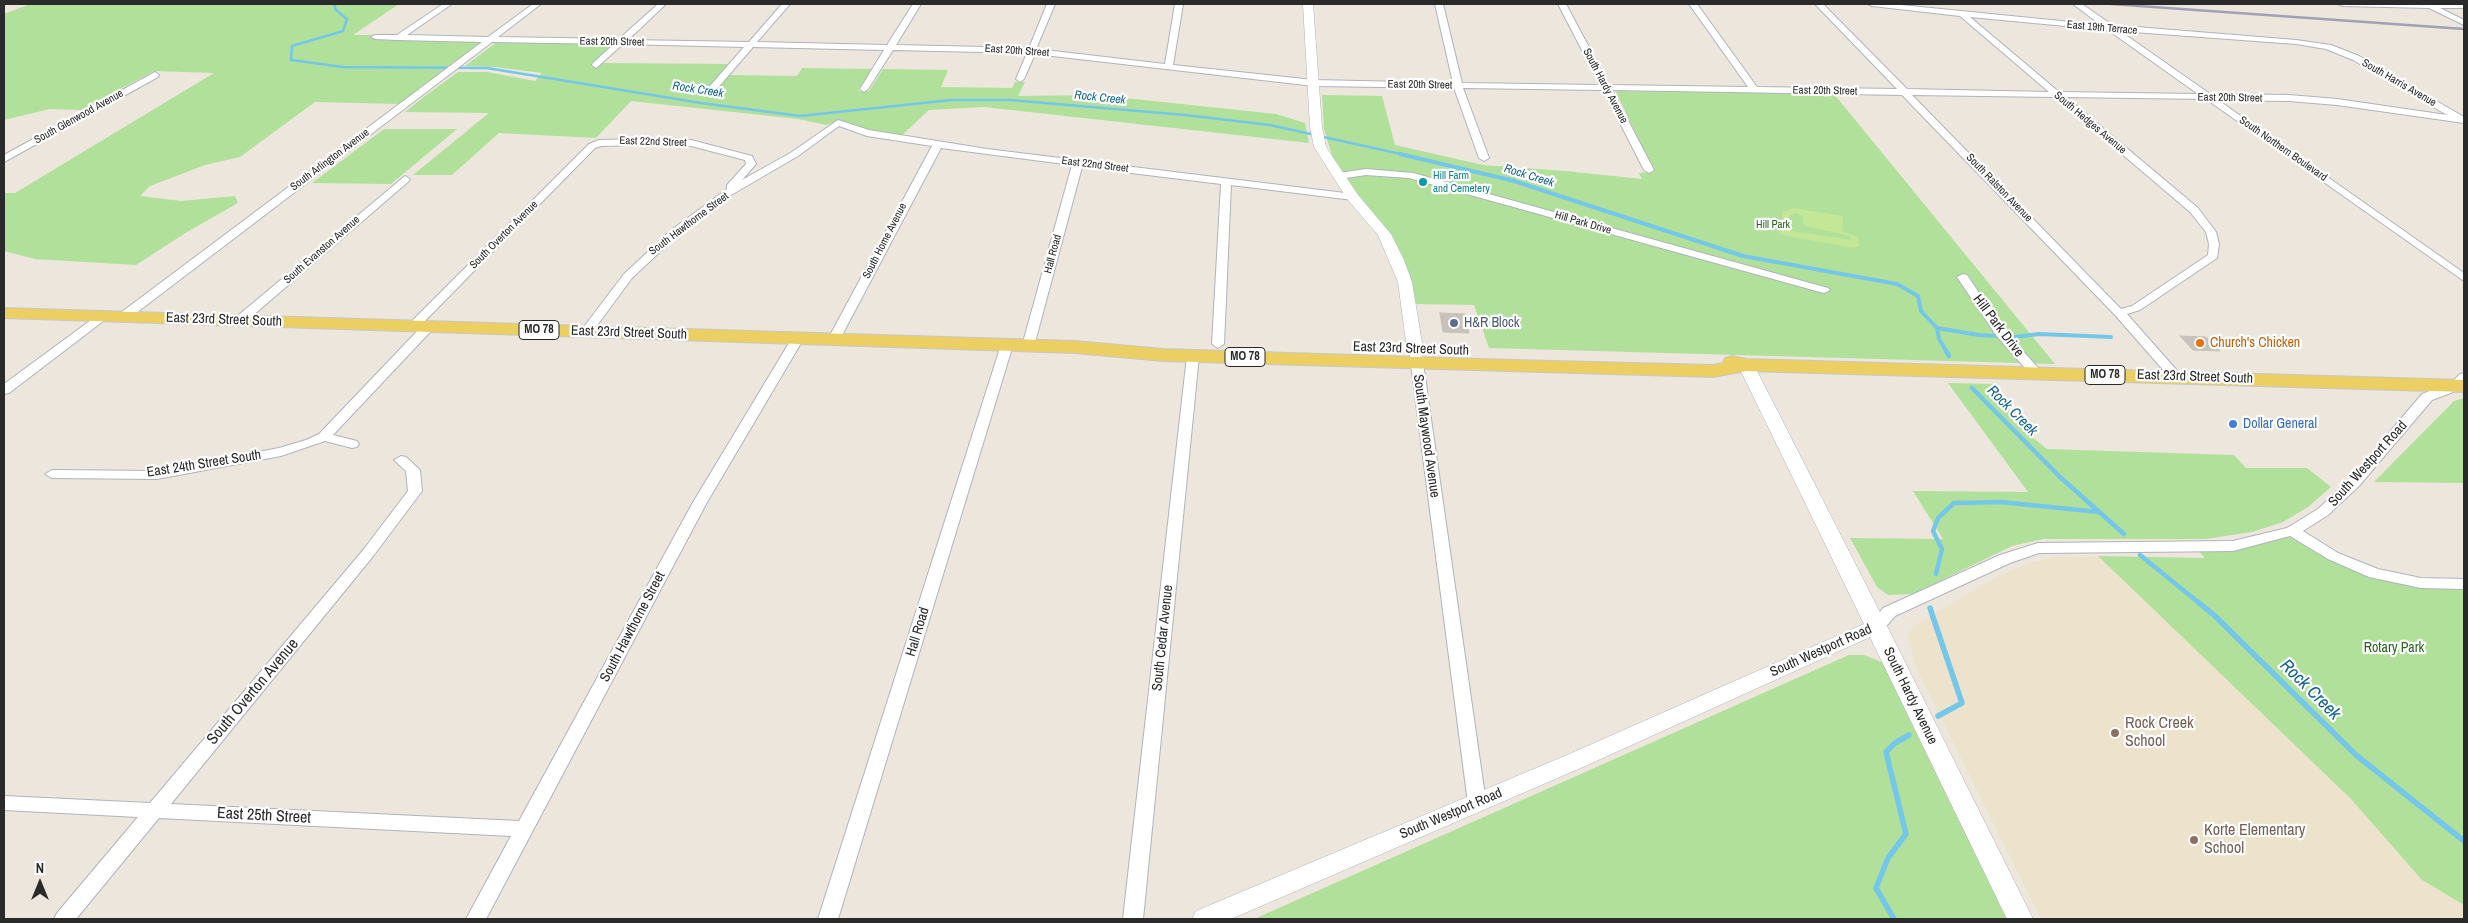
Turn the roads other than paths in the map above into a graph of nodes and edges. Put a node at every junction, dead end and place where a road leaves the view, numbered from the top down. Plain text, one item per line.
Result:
1 (448, 4) edge
2 (537, 4) edge
3 (662, 4) edge
4 (786, 4) edge
5 (917, 4) edge
6 (1051, 4) edge
7 (1178, 4) edge
8 (1308, 4) edge
9 (1439, 4) edge
10 (1562, 4) edge
11 (1693, 4) edge
12 (1819, 4) edge
13 (1872, 4) edge
14 (2077, 4) edge
15 (2342, 4) edge
16 (2426, 4) edge
17 (2464, 6) edge
18 (1962, 15) junction
19 (2464, 23) edge
20 (2113, 29) junction
21 (376, 37) dead end
22 (398, 38) junction
23 (491, 39) junction
24 (620, 42) junction
25 (751, 44) junction
26 (890, 46) junction
27 (2332, 48) joint
28 (1032, 51) junction
29 (596, 65) dead end
30 (1168, 66) junction
31 (155, 75) dead end
32 (1020, 79) dead end
33 (1314, 83) junction
34 (1458, 86) junction
35 (1606, 87) junction
36 (713, 88) dead end
37 (864, 89) dead end
38 (1755, 90) junction
39 (1907, 93) junction
40 (2057, 95) junction
41 (2210, 97) junction
42 (2464, 121) edge
43 (838, 123) joint
44 (596, 144) joint
45 (939, 144) junction
46 (1484, 158) dead end
47 (4, 160) edge
48 (1078, 163) junction
49 (1648, 170) dead end
50 (1339, 176) junction
51 (405, 179) dead end
52 (1226, 181) junction
53 (722, 196) junction
54 (1353, 197) junction
55 (1963, 277) dead end
56 (2464, 278) edge
57 (1824, 290) dead end
58 (2119, 312) junction
59 (4, 313) edge
60 (102, 316) junction
61 (124, 317) junction
62 (239, 321) junction
63 (420, 326) junction
64 (586, 332) junction
65 (798, 338) junction
66 (834, 340) junction
67 (1218, 344) junction
68 (1007, 345) junction
69 (1028, 346) junction
70 (1075, 347) junction
71 (1193, 356) junction
72 (1416, 356) junction
73 (1746, 365) junction
74 (2036, 373) junction
75 (2176, 376) junction
76 (2462, 383) edge
77 (4, 390) edge
78 (324, 437) junction
79 (352, 444) dead end
80 (401, 460) dead end
81 (52, 474) dead end
82 (2292, 531) junction
83 (2464, 584) edge
84 (1877, 626) junction
85 (4, 803) edge
86 (1477, 803) junction
87 (154, 810) junction
88 (524, 829) junction
89 (64, 919) edge
90 (476, 919) edge
91 (828, 919) edge
92 (1133, 919) edge
93 (1205, 919) edge
94 (2020, 919) edge

1 - 22 street
2 - 23 street, South Arlington Avenue
3 - 24 street
4 - 25 street
5 - 26 street
6 - 28 street
7 - 30 street
8 - 33 street, South Maywood Avenue
9 - 34 street
10 - 35 street, South Hardy Avenue
11 - 38 street
12 - 39 street, South Ralston Avenue
13 - 18 street, East 19th Terrace
14 - 20 street, South Northern Boulevard
15 - 16 street
16 - 17 street
16 - 19 street
18 - 20 street, East 19th Terrace
18 - 40 street, South Hedges Avenue
20 - 27 street, East 19th Terrace
20 - 41 street, South Northern Boulevard
21 - 22 street, East 20th Street
22 - 23 street, East 20th Street
23 - 24 street, East 20th Street
23 - 61 street, South Arlington Avenue
24 - 25 street, East 20th Street
24 - 29 street
25 - 26 street, East 20th Street
25 - 36 street
26 - 28 street, East 20th Street
26 - 37 street
27 - 42 street, South Harris Avenue
28 - 30 street, East 20th Street
28 - 32 street
30 - 33 street, East 20th Street
31 - 47 street, South Glenwood Avenue
33 - 34 street, East 20th Street
33 - 50 street, South Maywood Avenue
34 - 35 street, East 20th Street
34 - 46 street
35 - 38 street, East 20th Street
35 - 49 street, South Hardy Avenue
38 - 39 street, East 20th Street
39 - 40 street, East 20th Street
39 - 58 street, South Ralston Avenue
40 - 41 street, East 20th Street
40 - 58 street, South Hedges Avenue
41 - 42 street, East 20th Street
41 - 56 street, South Northern Boulevard
43 - 45 street, East 22nd Street
43 - 53 street, South Hawthorne Street
44 - 53 street, East 22nd Street
44 - 63 street, South Overton Avenue
45 - 48 street, East 22nd Street
45 - 66 street, South Home Avenue
48 - 52 street, East 22nd Street
48 - 69 street, Hall Road
50 - 54 street, South Maywood Avenue
50 - 57 street, Hill Park Drive
51 - 62 street, South Evanston Avenue
52 - 54 street, East 22nd Street
52 - 67 street
53 - 64 street, South Hawthorne Street
54 - 72 street, South Maywood Avenue
55 - 74 street, Hill Park Drive
58 - 75 street, South Ralston Avenue
59 - 60 main road, East 23rd Street South / MO 78
60 - 61 main road, East 23rd Street South / MO 78
60 - 77 street
61 - 62 main road, East 23rd Street South / MO 78
62 - 63 main road, East 23rd Street South / MO 78
63 - 64 main road, East 23rd Street South / MO 78
63 - 78 street, South Overton Avenue
64 - 65 main road, East 23rd Street South / MO 78
65 - 66 main road, East 23rd Street South / MO 78
65 - 88 street, South Hawthorne Street
66 - 68 main road, East 23rd Street South / MO 78
67 - 70 main road, East 23rd Street South / MO 78
67 - 72 main road, East 23rd Street South / MO 78
68 - 69 main road, East 23rd Street South / MO 78
68 - 91 street, Hall Road
69 - 70 main road, East 23rd Street South / MO 78
70 - 71 main road, East 23rd Street South / MO 78
71 - 72 main road, East 23rd Street South / MO 78
71 - 92 street, South Cedar Avenue
72 - 73 main road, East 23rd Street South / MO 78
72 - 86 street, South Maywood Avenue
73 - 74 main road, East 23rd Street South / MO 78
73 - 84 street, South Hardy Avenue
74 - 75 main road, East 23rd Street South / MO 78
75 - 76 main road, East 23rd Street South / MO 78
76 - 82 street, South Westport Road
78 - 79 street
78 - 81 street, East 24th Street South
80 - 87 street, South Overton Avenue
82 - 83 street
82 - 84 street, South Westport Road
84 - 86 street, South Westport Road
84 - 94 street, South Hardy Avenue
85 - 87 street, East 25th Street
86 - 93 street, South Westport Road
87 - 88 street, East 25th Street
87 - 89 street, South Overton Avenue
88 - 90 street, South Hawthorne Street

